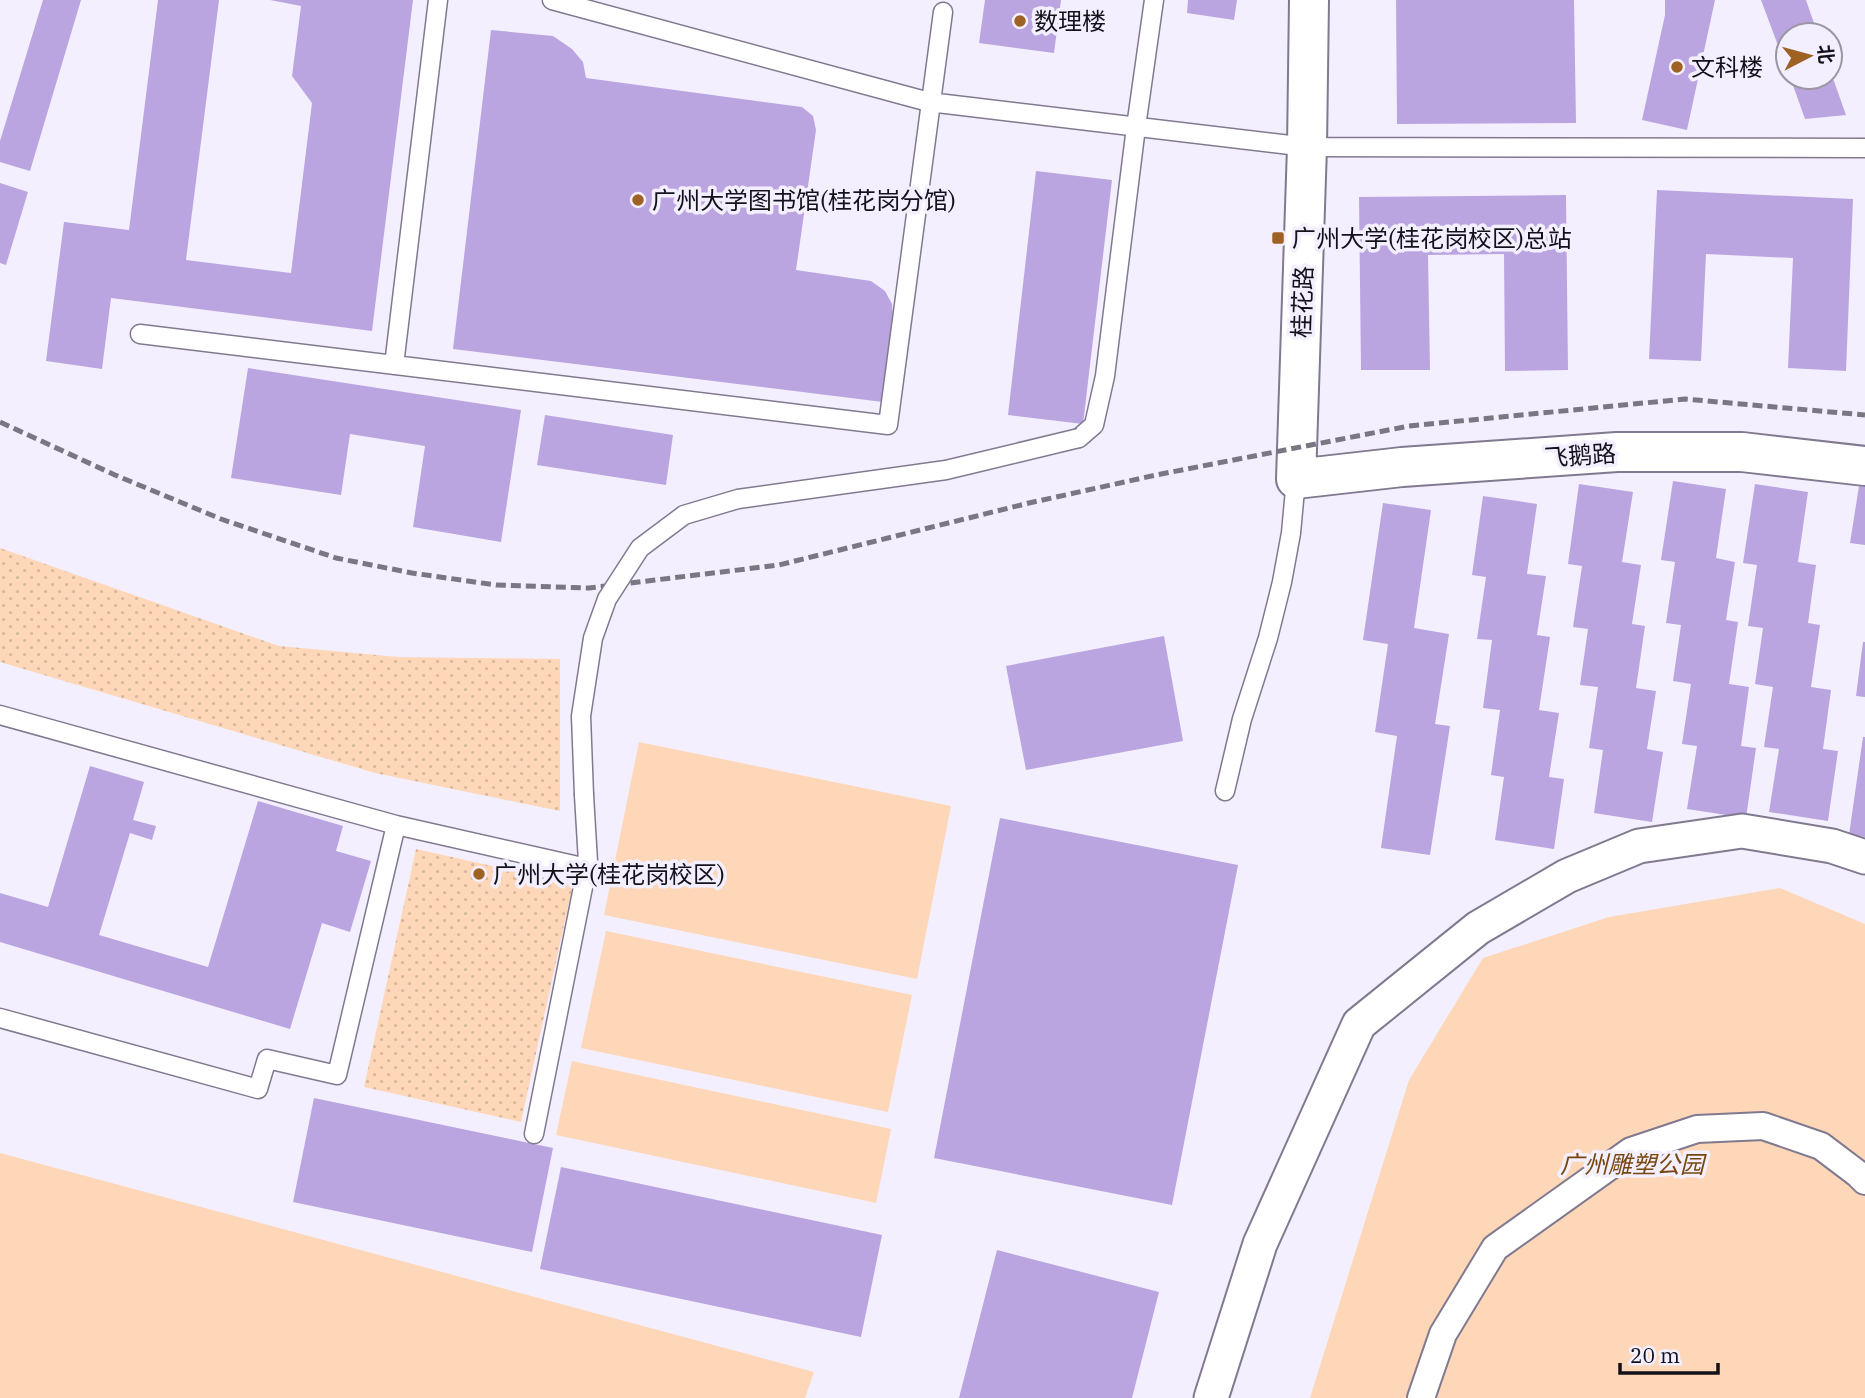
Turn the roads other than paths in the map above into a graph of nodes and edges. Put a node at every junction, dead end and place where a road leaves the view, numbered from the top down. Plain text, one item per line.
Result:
1 (438, 0) edge
2 (552, 0) edge
3 (1154, 0) edge
4 (1309, 0) edge
5 (943, 12) dead end
6 (929, 102) junction
7 (1136, 127) junction
8 (1307, 147) junction
9 (1865, 148) edge
10 (140, 334) dead end
11 (394, 365) junction
12 (1865, 466) edge
13 (1296, 479) junction
14 (0, 715) edge
15 (1225, 791) dead end
16 (396, 825) junction
17 (1865, 857) edge
18 (587, 867) junction
19 (0, 1018) edge
20 (534, 1134) dead end
21 (1865, 1181) edge
22 (1211, 1398) edge
23 (1421, 1398) edge

1 - 11 lane
2 - 6 lane
3 - 7 lane
4 - 8 street, 桂花路
5 - 6 lane
6 - 7 lane
6 - 11 lane
7 - 8 lane
7 - 18 lane, bridge
8 - 9 lane
8 - 13 street, 桂花路
10 - 11 lane
12 - 13 street, 飞鹅路
13 - 15 lane
14 - 16 lane
16 - 18 lane
16 - 19 lane
17 - 22 street
18 - 20 lane
21 - 23 street

